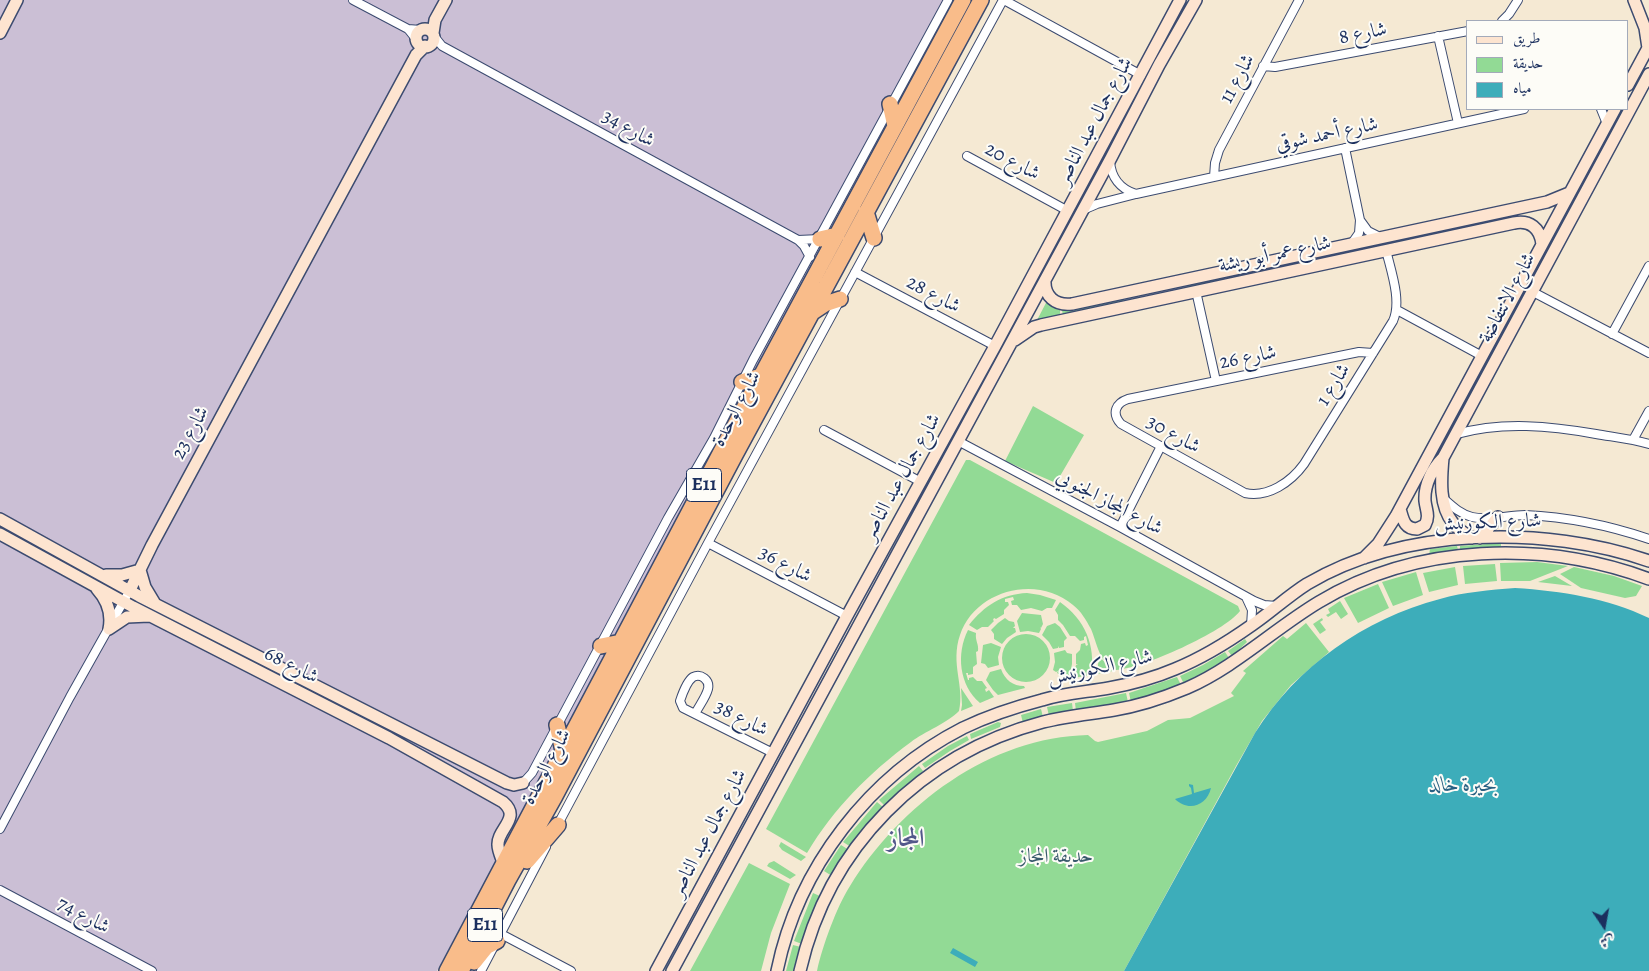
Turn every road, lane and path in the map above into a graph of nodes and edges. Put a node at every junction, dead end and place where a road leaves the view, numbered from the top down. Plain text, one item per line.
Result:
1 (17, 0) edge
2 (353, 0) edge
3 (446, 0) edge
4 (948, 0) edge
5 (963, 0) edge
6 (980, 0) edge
7 (1003, 0) edge
8 (1180, 0) edge
9 (1196, 0) edge
10 (1299, 0) edge
11 (1518, 0) edge
12 (1634, 0) edge
13 (1503, 20) edge
14 (1167, 26) junction
15 (1466, 31) edge
16 (0, 32) edge
17 (1438, 36) junction
18 (427, 38) junction
19 (1648, 47) edge
20 (1159, 65) junction
21 (1263, 66) junction
22 (1649, 74) edge
23 (1141, 75) junction
24 (1630, 82) edge
25 (890, 104) junction
26 (1629, 108) edge
27 (1519, 110) edge
28 (1601, 110) edge
29 (1614, 110) edge
30 (1629, 110) edge
31 (1628, 113) junction
32 (1458, 123) junction
33 (1607, 124) junction
34 (895, 126) junction
35 (1346, 148) junction
36 (967, 156) dead end
37 (1111, 158) junction
38 (1214, 177) junction
39 (1570, 193) junction
40 (1136, 194) junction
41 (1068, 211) junction
42 (1082, 211) junction
43 (866, 212) junction
44 (1360, 220) junction
45 (1455, 221) junction
46 (837, 234) junction
47 (1380, 237) junction
48 (874, 238) junction
49 (820, 239) junction
50 (798, 240) junction
51 (1352, 244) junction
52 (1414, 244) junction
53 (1542, 244) junction
54 (1386, 250) junction
55 (810, 257) junction
56 (1649, 266) edge
57 (855, 272) junction
58 (1045, 280) junction
59 (1176, 281) junction
60 (1196, 291) junction
61 (1533, 292) junction
62 (840, 299) junction
63 (1134, 304) junction
64 (1397, 310) junction
65 (812, 313) junction
66 (1612, 334) junction
67 (1010, 345) junction
68 (995, 346) junction
69 (1373, 353) junction
70 (1649, 353) edge
71 (1482, 356) junction
72 (762, 376) junction
73 (1216, 381) junction
74 (742, 382) junction
75 (1128, 399) joint
76 (1649, 411) edge
77 (824, 430) dead end
78 (1457, 434) junction
79 (1633, 440) junction
80 (958, 441) junction
81 (1649, 444) edge
82 (1161, 446) junction
83 (1444, 458) junction
84 (921, 482) junction
85 (1240, 490) joint
86 (1443, 498) junction
87 (1400, 509) junction
88 (917, 516) junction
89 (1498, 516) junction
90 (0, 519) edge
91 (1120, 527) junction
92 (0, 534) edge
93 (1476, 538) junction
94 (1649, 539) edge
95 (708, 543) junction
96 (881, 554) junction
97 (1363, 559) junction
98 (1649, 561) edge
99 (140, 570) junction
100 (103, 575) junction
101 (1649, 579) edge
102 (96, 587) junction
103 (130, 590) junction
104 (876, 592) junction
105 (1245, 595) junction
106 (124, 602) junction
107 (157, 605) junction
108 (1277, 606) junction
109 (151, 616) junction
110 (847, 616) junction
111 (1252, 626) junction
112 (109, 629) junction
113 (621, 642) junction
114 (601, 646) junction
115 (258, 670) junction
116 (695, 714) junction
117 (995, 714) junction
118 (374, 716) junction
119 (557, 725) junction
120 (973, 748) junction
121 (564, 751) junction
122 (773, 753) junction
123 (458, 757) junction
124 (447, 771) junction
125 (522, 783) joint
126 (558, 825) junction
127 (0, 829) edge
128 (504, 865) junction
129 (508, 880) junction
130 (0, 890) edge
131 (499, 938) junction
132 (152, 971) edge
133 (447, 971) edge
134 (462, 971) edge
135 (466, 971) edge
136 (481, 971) edge
137 (571, 971) edge
138 (656, 971) edge
139 (672, 971) edge
140 (778, 971) edge
141 (800, 971) edge

1 - 16 street
2 - 18 street
3 - 18 street
4 - 25 street
5 - 34 highway, شارع الوحدة / E11
6 - 43 highway, شارع الوحدة / E11
7 - 23 street
7 - 48 street
8 - 14 street, شارع جمال عبد الناصر
9 - 20 street, شارع جمال عبد الناصر
10 - 21 street, شارع 11
11 - 13 street
12 - 19 street
14 - 20 street
14 - 23 street, شارع جمال عبد الناصر
15 - 17 street, شارع 8
17 - 21 street, شارع 8
17 - 32 street
18 - 50 street, شارع 34
18 - 99 street, شارع 23
19 - 24 street
20 - 37 street, شارع جمال عبد الناصر
21 - 38 street, شارع 11
22 - 31 street, شارع الانتفاضة
23 - 41 street, شارع جمال عبد الناصر
24 - 26 street
25 - 34 highway
25 - 49 street
27 - 32 street, شارع أحمد شوقي
28 - 33 street
29 - 33 street, شارع الانتفاضة
30 - 31 street
31 - 61 street, شارع الانتفاضة
32 - 35 street, شارع أحمد شوقي
33 - 39 street, شارع الانتفاضة
34 - 46 highway, شارع الوحدة / E11
35 - 38 street, شارع أحمد شوقي
35 - 44 street
36 - 41 street, شارع 20
37 - 40 street
37 - 42 street, شارع جمال عبد الناصر
38 - 40 street, شارع أحمد شوقي
39 - 45 street, شارع عمر أبو ريشة
39 - 53 street, شارع الانتفاضة
40 - 42 street, شارع أحمد شوقي
41 - 68 street, شارع جمال عبد الناصر
42 - 58 street, شارع جمال عبد الناصر
43 - 48 highway
43 - 65 highway, شارع الوحدة / E11
44 - 47 street
44 - 51 street
45 - 47 street, شارع عمر أبو ريشة
45 - 52 street
46 - 49 highway
46 - 72 highway, شارع الوحدة / E11
47 - 51 street, شارع عمر أبو ريشة
48 - 57 street
49 - 50 street
49 - 55 street
50 - 55 street, شارع 34
51 - 59 street, شارع عمر أبو ريشة
52 - 53 street, شارع عمر أبو ريشة
52 - 54 street, شارع عمر أبو ريشة
53 - 71 street, شارع الانتفاضة
54 - 60 street, شارع عمر أبو ريشة
54 - 64 street
55 - 74 street
56 - 66 street
57 - 62 street
57 - 68 street, شارع 28
58 - 59 street, شارع عمر أبو ريشة
58 - 67 street, شارع جمال عبد الناصر
59 - 63 street
60 - 63 street, شارع عمر أبو ريشة
60 - 73 street
61 - 66 street
61 - 78 street, شارع الانتفاضة
62 - 65 highway
62 - 95 street
63 - 67 street, شارع عمر أبو ريشة
64 - 69 street, شارع 1
64 - 71 street
65 - 129 highway, شارع الوحدة / E11
66 - 70 street
67 - 80 street, شارع جمال عبد الناصر
68 - 84 street, شارع جمال عبد الناصر
69 - 73 street, شارع 26
69 - 85 street, شارع 1
71 - 87 street, شارع الانتفاضة
72 - 74 highway
72 - 113 highway, شارع الوحدة / E11
73 - 75 street, شارع 26
74 - 114 street
75 - 82 street, شارع 30
76 - 79 street
77 - 84 street
78 - 79 street
78 - 83 street, شارع الانتفاضة
79 - 81 street
80 - 88 street, شارع جمال عبد الناصر
80 - 91 street, شارع المجاز الجنوبي
82 - 85 street, شارع 30
82 - 91 street
83 - 86 street, شارع الانتفاضة
83 - 87 street
84 - 88 street
84 - 96 street, شارع جمال عبد الناصر
86 - 89 street, شارع الكورنيش
86 - 93 street, شارع الانتفاضة
87 - 97 street, شارع الانتفاضة
88 - 104 street, شارع جمال عبد الناصر
89 - 93 street
89 - 94 street, شارع الكورنيش
90 - 100 street, شارع 68
91 - 105 street, شارع المجاز الجنوبي
92 - 102 street, شارع 68
93 - 97 street, شارع الكورنيش
93 - 98 street, شارع الكورنيش
95 - 110 street, شارع 36
95 - 126 street
96 - 104 street
96 - 110 street, شارع جمال عبد الناصر
97 - 108 street, شارع الكورنيش
99 - 100 street
99 - 103 street, شارع 23
99 - 107 street
100 - 103 street, شارع 68
101 - 120 street, شارع الكورنيش
102 - 106 street, شارع 68
102 - 112 street
103 - 106 street, شارع 23
103 - 107 street, شارع 68
104 - 139 street, شارع جمال عبد الناصر
105 - 108 street, شارع المجاز الجنوبي
105 - 111 street
106 - 109 street, شارع 68
106 - 112 street, شارع 23
107 - 118 street, شارع 68
108 - 111 street, شارع الكورنيش
109 - 112 street
109 - 115 street, شارع 68
110 - 122 street, شارع جمال عبد الناصر
111 - 117 street, شارع الكورنيش
112 - 127 street, شارع 23
113 - 114 highway
113 - 121 highway, شارع الوحدة / E11
114 - 119 street
115 - 118 street
115 - 124 street, شارع 68
116 - 116 street, شارع 38
116 - 122 street, شارع 38
117 - 120 street
117 - 140 street, شارع الكورنيش
118 - 123 street, شارع 68
119 - 121 highway
119 - 125 street
120 - 141 street, شارع الكورنيش
121 - 128 highway, شارع الوحدة / E11
122 - 138 street, شارع جمال عبد الناصر
123 - 124 street
123 - 125 street, شارع 68
124 - 128 street, شارع 68
126 - 129 highway
126 - 131 street
128 - 133 highway, شارع الوحدة / E11
129 - 134 highway, شارع الوحدة / E11
130 - 132 street, شارع 74
131 - 135 highway
131 - 136 street
131 - 137 street

